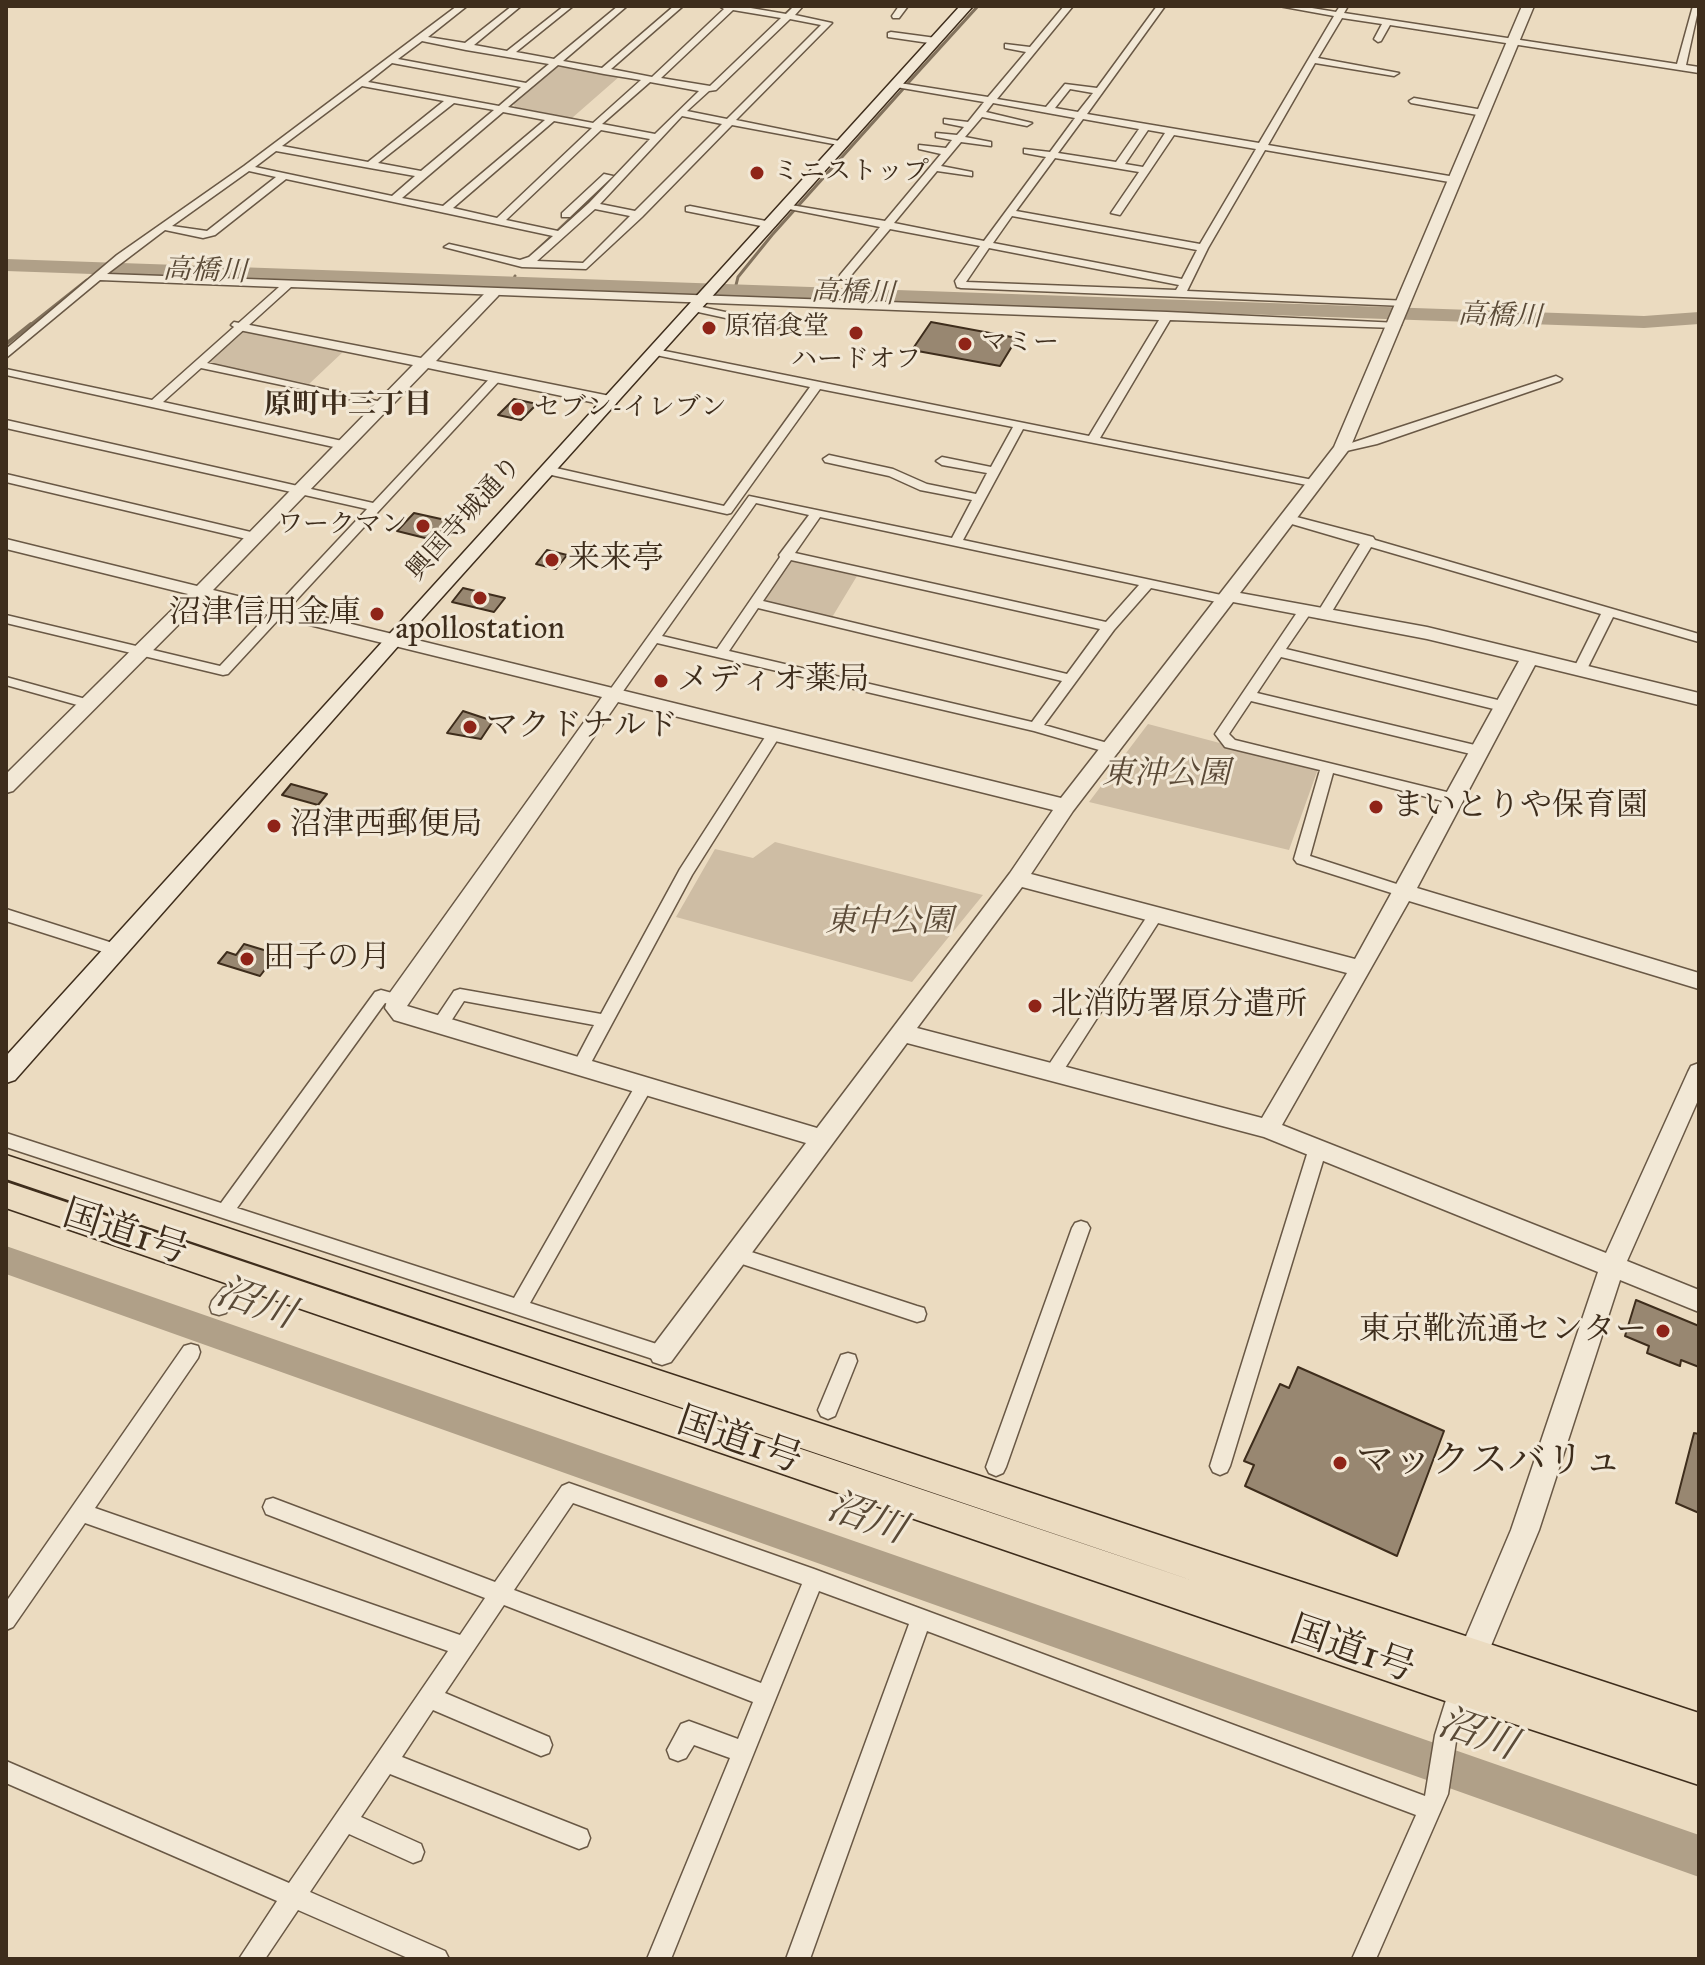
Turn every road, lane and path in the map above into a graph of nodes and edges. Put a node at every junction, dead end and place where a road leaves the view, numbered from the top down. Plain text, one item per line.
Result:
1 (463, 6) edge
2 (517, 6) edge
3 (569, 6) edge
4 (623, 6) edge
5 (679, 6) edge
6 (799, 6) edge
7 (904, 6) edge
8 (967, 6) edge
9 (1069, 6) edge
10 (1161, 6) edge
11 (1283, 6) edge
12 (1528, 6) edge
13 (1697, 6) edge
14 (727, 7) edge
15 (1342, 10) edge
16 (783, 16) junction
17 (896, 16) dead end
18 (1387, 22) junction
19 (891, 35) dead end
20 (420, 38) junction
21 (1378, 39) dead end
22 (936, 41) junction
23 (1513, 41) junction
24 (1008, 46) dead end
25 (466, 47) junction
26 (1033, 50) junction
27 (509, 54) junction
28 (389, 60) junction
29 (1312, 60) junction
30 (557, 62) junction
31 (1681, 67) junction
32 (1699, 70) edge
33 (604, 71) junction
34 (1394, 73) dead end
35 (651, 79) junction
36 (359, 83) junction
37 (896, 84) junction
38 (528, 86) junction
39 (706, 89) junction
40 (1100, 91) junction
41 (452, 100) junction
42 (991, 101) junction
43 (1414, 101) dead end
44 (502, 109) junction
45 (1049, 110) junction
46 (680, 113) junction
47 (1483, 113) junction
48 (980, 114) junction
49 (1081, 116) junction
50 (551, 119) junction
51 (947, 121) dead end
52 (731, 123) junction
53 (1027, 123) dead end
54 (970, 125) junction
55 (597, 126) junction
56 (1145, 127) junction
57 (1171, 132) junction
58 (939, 135) dead end
59 (653, 136) junction
60 (960, 139) junction
61 (844, 143) junction
62 (988, 144) dead end
63 (922, 147) dead end
64 (1261, 147) junction
65 (274, 148) junction
66 (1027, 151) dead end
67 (949, 152) junction
68 (1052, 155) junction
69 (370, 165) junction
70 (1119, 166) junction
71 (247, 168) junction
72 (936, 168) junction
73 (1145, 170) junction
74 (421, 174) junction
75 (968, 174) dead end
76 (284, 176) junction
77 (1455, 180) junction
78 (394, 199) junction
79 (593, 205) junction
80 (794, 207) junction
81 (690, 209) dead end
82 (445, 210) junction
83 (1010, 213) junction
84 (1116, 213) dead end
85 (638, 215) junction
86 (499, 221) junction
87 (771, 225) junction
88 (889, 225) junction
89 (164, 227) junction
90 (554, 233) junction
91 (987, 245) junction
92 (449, 247) dead end
93 (1203, 248) junction
94 (522, 264) junction
95 (99, 276) junction
96 (844, 277) dead end
97 (287, 285) junction
98 (1183, 288) junction
99 (493, 293) junction
100 (704, 296) junction
101 (1405, 303) junction
102 (1167, 315) junction
103 (1396, 323) junction
104 (239, 325) junction
105 (776, 326) dead end
106 (655, 352) junction
107 (6, 355) edge
108 (424, 363) junction
109 (198, 364) junction
110 (6, 372) edge
111 (496, 378) junction
112 (1556, 379) dead end
113 (817, 385) junction
114 (610, 401) junction
115 (154, 404) junction
116 (382, 405) junction
117 (6, 424) edge
118 (1020, 425) junction
119 (1093, 439) junction
120 (343, 445) junction
121 (1342, 448) junction
122 (829, 459) dead end
123 (942, 461) dead end
124 (547, 470) junction
125 (995, 471) junction
126 (6, 478) edge
127 (1313, 484) junction
128 (302, 490) junction
129 (979, 498) junction
130 (375, 507) junction
131 (817, 512) junction
132 (1289, 519) junction
133 (255, 537) junction
134 (1369, 540) junction
135 (956, 541) junction
136 (6, 544) edge
137 (785, 555) junction
138 (1148, 583) junction
139 (200, 592) junction
140 (1227, 598) junction
141 (753, 603) junction
142 (280, 611) junction
143 (1609, 611) junction
144 (1314, 613) junction
145 (6, 619) edge
146 (1109, 627) junction
147 (653, 638) junction
148 (1699, 638) edge
149 (393, 640) junction
150 (1280, 652) junction
151 (141, 653) junction
152 (720, 654) junction
153 (1530, 658) junction
154 (1580, 670) junction
155 (1071, 679) junction
156 (7, 682) edge
157 (614, 694) junction
158 (1250, 696) junction
159 (1699, 699) edge
160 (88, 704) junction
161 (1502, 706) junction
162 (1035, 727) junction
163 (774, 734) junction
164 (1113, 749) junction
165 (1479, 751) junction
166 (1328, 767) junction
167 (6, 786) edge
168 (1454, 799) junction
169 (1066, 806) junction
170 (1017, 878) junction
171 (1404, 892) junction
172 (6, 915) edge
173 (1155, 916) junction
174 (116, 950) junction
175 (1359, 968) junction
176 (1699, 981) edge
177 (397, 1000) junction
178 (605, 1021) junction
179 (440, 1025) junction
180 (902, 1033) junction
181 (580, 1067) junction
182 (1699, 1072) edge
183 (6, 1073) edge
184 (1052, 1074) junction
185 (644, 1086) junction
186 (1268, 1129) junction
187 (823, 1139) junction
188 (6, 1140) edge
189 (1317, 1151) junction
190 (6, 1167) edge
191 (6, 1195) edge
192 (226, 1210) junction
193 (1081, 1228) dead end
194 (736, 1255) junction
195 (1612, 1266) junction
196 (1699, 1301) edge
197 (518, 1307) junction
198 (917, 1314) dead end
199 (191, 1352) dead end
200 (662, 1354) joint
201 (848, 1361) dead end
202 (828, 1410) dead end
203 (1220, 1466) dead end
204 (996, 1467) dead end
205 (273, 1507) dead end
206 (80, 1512) junction
207 (814, 1579) junction
208 (500, 1594) junction
209 (6, 1620) edge
210 (921, 1620) junction
211 (463, 1646) junction
212 (1466, 1672) junction
213 (766, 1696) junction
214 (429, 1697) junction
215 (1699, 1732) edge
216 (541, 1745) dead end
217 (678, 1750) dead end
218 (743, 1752) junction
219 (385, 1761) junction
220 (1699, 1766) edge
221 (6, 1772) edge
222 (1433, 1802) junction
223 (345, 1821) junction
224 (579, 1838) dead end
225 (413, 1852) dead end
226 (294, 1895) junction
227 (252, 1959) edge
228 (437, 1959) edge
229 (659, 1959) edge
230 (798, 1959) edge
231 (1364, 1959) edge

1 - 20 street
2 - 25 street
3 - 27 street
4 - 30 street
5 - 33 street
6 - 16 street
7 - 17 street
8 - 22 main road, 興国寺城通り
9 - 26 street
10 - 40 street
11 - 15 street
12 - 23 street
13 - 31 street
14 - 16 street
14 - 35 street
15 - 18 street
15 - 29 street
16 - 39 street
16 - 52 street
18 - 21 street
18 - 23 street
19 - 22 street
20 - 25 street
20 - 28 street
22 - 37 main road, 興国寺城通り
23 - 31 street
23 - 47 street
24 - 26 street
25 - 27 street
26 - 42 street
27 - 30 street
28 - 36 street
28 - 38 street
29 - 34 street
29 - 64 street
30 - 33 street
30 - 38 street
31 - 32 street
33 - 35 street
35 - 39 street
35 - 55 street
36 - 41 street
36 - 65 street
37 - 42 street
37 - 61 main road, 興国寺城通り
38 - 44 street
39 - 46 street
40 - 45 street
40 - 49 street
41 - 44 street
41 - 69 street
42 - 45 street
42 - 48 street
43 - 47 street
44 - 50 street
44 - 74 street
45 - 49 street
46 - 52 street
46 - 59 street
47 - 77 street
48 - 53 street
48 - 54 street
49 - 56 street
49 - 68 street
50 - 55 street
50 - 82 street
51 - 54 street
52 - 61 street
52 - 85 street
54 - 60 street
55 - 59 street
55 - 86 street
56 - 57 street
56 - 70 street
57 - 64 street
57 - 73 street
58 - 60 street
59 - 79 street
59 - 90 street
60 - 62 street
60 - 67 street
61 - 80 main road, 興国寺城通り
63 - 67 street
64 - 77 street
64 - 93 street
65 - 69 street
65 - 71 street
66 - 68 street
67 - 72 street
68 - 70 street
68 - 83 street
69 - 74 street
70 - 73 street
71 - 76 street
71 - 89 street
72 - 75 street
72 - 88 street
73 - 84 street
74 - 78 street
76 - 78 street
76 - 89 street
77 - 101 street
78 - 82 street
79 - 85 street
79 - 90 street
80 - 87 main road, 興国寺城通り
80 - 88 street
81 - 87 street
82 - 86 street
83 - 91 street
83 - 93 street
85 - 94 street
86 - 90 street
87 - 100 main road, 興国寺城通り
88 - 91 street
88 - 96 street
89 - 95 street
90 - 94 street
91 - 98 street
91 - 98 street
92 - 94 street
93 - 98 street
95 - 97 street
95 - 107 street
97 - 99 street
97 - 104 street
98 - 101 street
99 - 100 street
99 - 108 street
100 - 102 street
100 - 105 street
100 - 106 main road, 興国寺城通り
101 - 103 street
102 - 103 street
102 - 119 street
103 - 121 street
104 - 108 street
104 - 109 street
106 - 113 street
106 - 114 main road, 興国寺城通り
108 - 111 street
108 - 116 street
109 - 115 street
109 - 116 street
110 - 115 street
111 - 114 street
111 - 130 street
112 - 121 street
113 - 118 street
113 - 124 street
114 - 124 main road, 興国寺城通り
115 - 120 street
116 - 120 street
117 - 128 street
118 - 119 street
118 - 125 street
119 - 127 street
120 - 128 street
121 - 127 street
122 - 129 street
123 - 125 street
124 - 149 main road, 興国寺城通り
125 - 129 street
126 - 133 street
127 - 132 street
128 - 130 street
128 - 133 street
129 - 135 street
130 - 142 street
131 - 135 street
131 - 137 street
131 - 147 street
132 - 134 street
132 - 140 street
133 - 139 street
134 - 143 street
134 - 144 street
135 - 138 street
136 - 139 street
137 - 141 street
137 - 146 street
138 - 140 street
138 - 146 street
139 - 142 street
139 - 151 street
140 - 144 street
140 - 164 street
141 - 152 street
141 - 155 street
142 - 149 street
142 - 151 street
143 - 148 street
143 - 154 street
144 - 150 street
144 - 153 street
145 - 151 street
146 - 155 street
147 - 152 street
147 - 157 street
149 - 157 street
149 - 174 main road, 興国寺城通り
150 - 158 street
150 - 161 street
151 - 160 street
152 - 162 street
153 - 154 street
153 - 161 street
154 - 159 street
155 - 162 street
156 - 160 street
157 - 163 street
157 - 177 street
158 - 165 street
158 - 166 street
160 - 167 street
161 - 165 street
162 - 164 street
163 - 169 street
163 - 178 street
164 - 169 street
165 - 168 street
166 - 168 street
166 - 171 street
168 - 171 street
169 - 170 street
170 - 173 street
170 - 180 street
171 - 175 street
171 - 176 street
172 - 174 street
173 - 175 street
173 - 184 street
174 - 183 main road, 興国寺城通り
175 - 186 street
177 - 179 street
177 - 192 street
178 - 179 street
178 - 181 street
179 - 181 street
180 - 184 street
180 - 187 street
181 - 185 street
182 - 195 street
184 - 186 street
185 - 187 street
185 - 197 street
186 - 189 street
187 - 194 street
188 - 192 street
189 - 195 street
189 - 203 street
190 - 212 highway, 国道1号
191 - 212 highway, 国道1号
192 - 197 street
193 - 204 street
194 - 198 street
194 - 200 street
195 - 196 street
195 - 212 street
197 - 200 street
199 - 206 street
201 - 202 street
205 - 208 street
206 - 209 street
206 - 211 street
207 - 208 street
207 - 210 street
207 - 213 street
208 - 211 street
208 - 213 street
210 - 222 street
210 - 230 street
211 - 214 street
212 - 215 highway, 国道1号
212 - 220 highway, 国道1号
212 - 222 street
213 - 218 street
214 - 216 street
214 - 219 street
217 - 218 street
218 - 229 street
219 - 223 street
219 - 224 street
221 - 226 street
222 - 231 street
223 - 225 street
223 - 226 street
226 - 227 street
226 - 228 street

